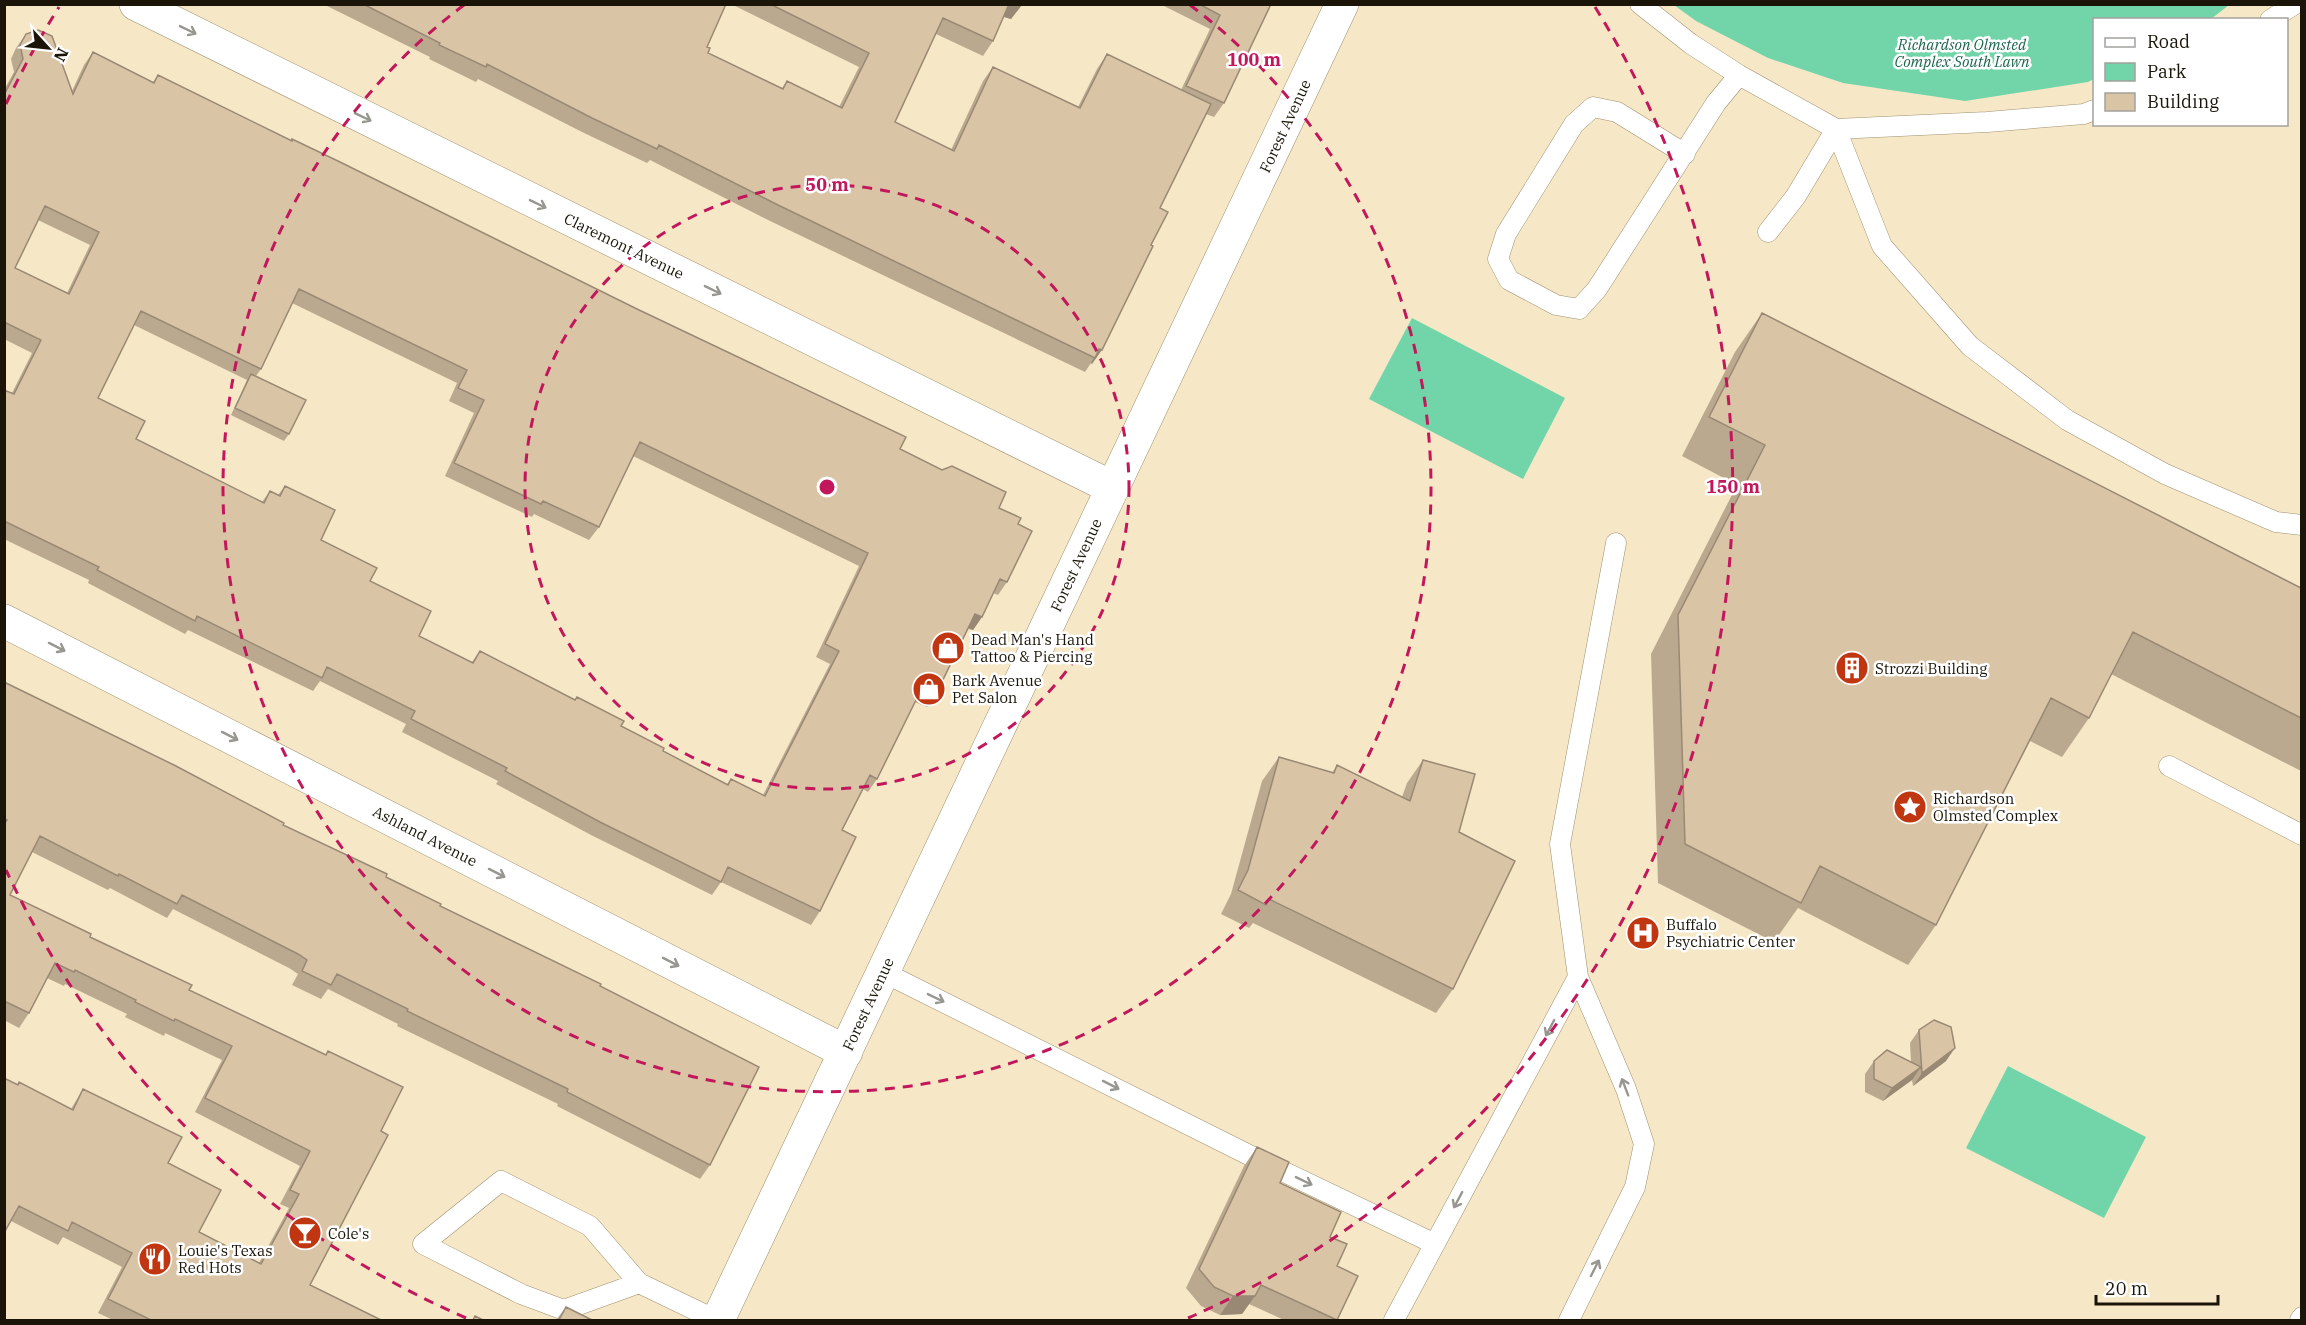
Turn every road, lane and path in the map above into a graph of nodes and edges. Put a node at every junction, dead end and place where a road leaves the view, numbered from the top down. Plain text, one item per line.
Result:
1 (136, 4) edge
2 (1342, 4) edge
3 (1640, 4) edge
4 (2295, 4) edge
5 (2273, 18) edge
6 (1739, 75) junction
7 (2093, 110) edge
8 (1836, 129) junction
9 (1685, 154) junction
10 (1768, 232) dead end
11 (1113, 488) junction
12 (2301, 525) edge
13 (1616, 543) dead end
14 (4, 621) edge
15 (2169, 766) dead end
16 (2301, 835) edge
17 (883, 972) junction
18 (1578, 977) junction
19 (846, 1052) junction
20 (1435, 1244) junction
21 (639, 1283) junction
22 (717, 1320) edge
23 (1394, 1320) edge
24 (1569, 1320) edge

1 -> 11 street, Claremont Avenue
2 - 11 street, Forest Avenue
3 - 6 lane
4 - 5 lane
6 - 8 lane
6 - 9 lane
7 - 8 lane
8 - 10 lane
8 - 12 lane
9 - 9 lane
11 - 17 street, Forest Avenue
13 - 18 lane
14 -> 19 street, Ashland Avenue
15 - 16 lane
17 - 19 street, Forest Avenue
17 -> 20 lane
18 -> 20 lane
24 -> 18 lane
19 - 22 street, Forest Avenue
20 - 23 lane
21 - 21 lane
21 - 22 lane

